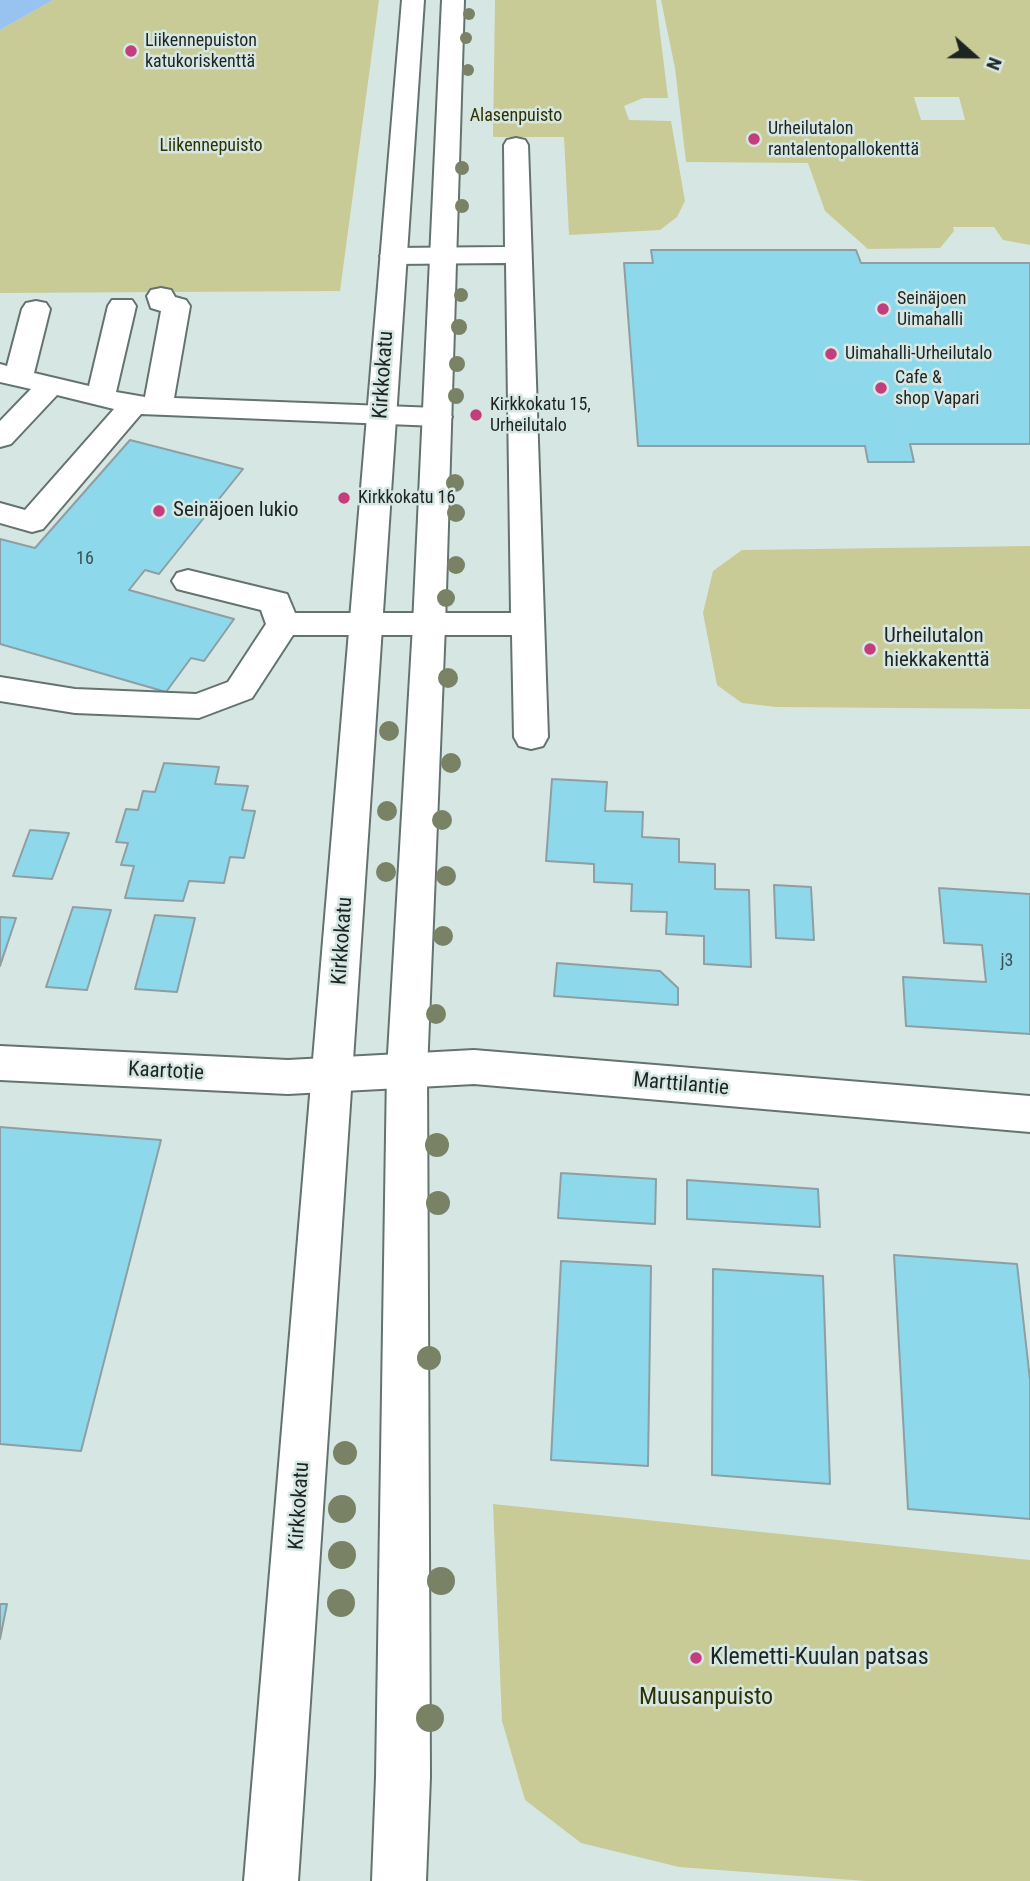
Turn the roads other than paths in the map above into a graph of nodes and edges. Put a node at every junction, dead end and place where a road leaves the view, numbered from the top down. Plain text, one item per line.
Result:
1 (413, 0) edge
2 (453, 0) edge
3 (516, 145) dead end
4 (393, 256) junction
5 (443, 256) junction
6 (517, 256) junction
7 (161, 296) dead end
8 (122, 306) dead end
9 (36, 309) dead end
10 (9, 375) edge
11 (51, 385) junction
12 (100, 398) junction
13 (146, 407) junction
14 (381, 417) junction
15 (437, 417) junction
16 (0, 438) edge
17 (0, 513) edge
18 (188, 580) dead end
19 (283, 624) junction
20 (366, 624) junction
21 (528, 624) junction
22 (429, 625) junction
23 (0, 689) edge
24 (531, 737) dead end
25 (0, 1063) edge
26 (407, 1071) junction
27 (332, 1076) junction
28 (1030, 1114) edge
29 (271, 1881) edge
30 (399, 1881) edge

1 - 4 main road, Kirkkokatu
2 - 5 main road
3 - 6 main road
4 - 5 main road
4 - 14 main road, Kirkkokatu
5 - 6 main road
5 - 15 main road
6 - 21 main road
7 - 13 main road
8 - 12 main road
9 - 10 main road
10 - 11 main road
11 - 12 main road
11 - 16 main road
12 - 13 main road
13 - 14 main road
13 - 17 main road
14 - 15 main road
14 - 20 main road, Kirkkokatu
15 - 22 main road
18 - 19 main road
19 - 20 main road
19 - 23 main road
20 - 22 main road
20 - 27 main road, Kirkkokatu
21 - 22 main road
21 - 24 main road
22 - 26 main road
25 - 27 main road, Kaartotie
26 - 27 main road, Marttilantie
26 - 28 main road, Marttilantie
26 - 30 main road
27 - 29 main road, Kirkkokatu

